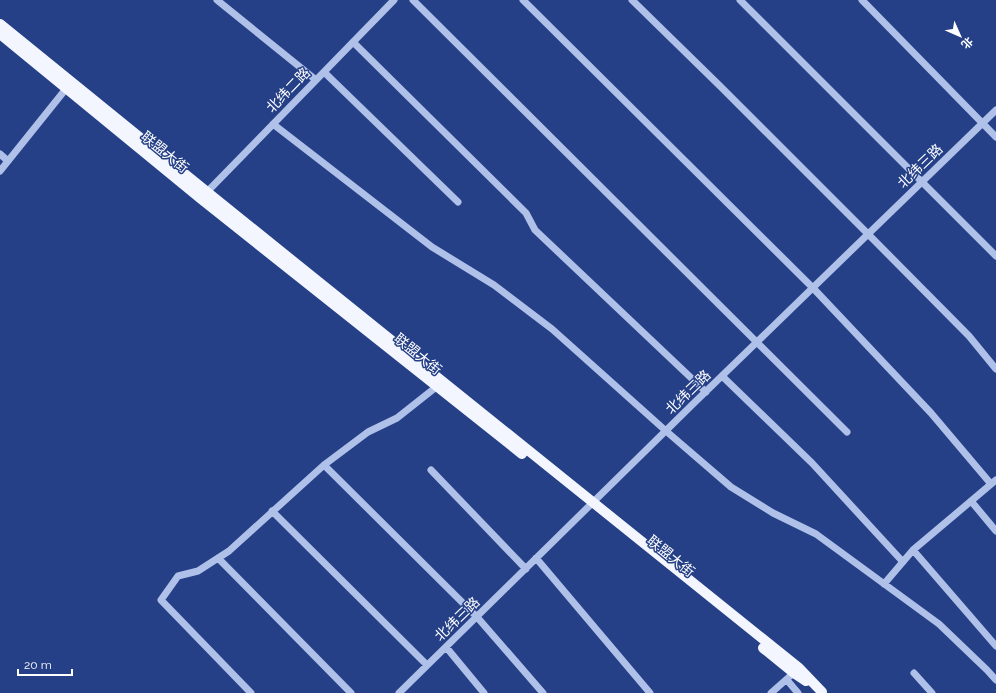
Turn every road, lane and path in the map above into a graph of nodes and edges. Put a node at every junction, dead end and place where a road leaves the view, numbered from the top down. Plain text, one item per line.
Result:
1 (217, 0) edge
2 (394, 0) edge
3 (413, 0) edge
4 (524, 0) edge
5 (632, 0) edge
6 (740, 0) edge
7 (862, 0) edge
8 (0, 24) edge
9 (0, 34) edge
10 (353, 42) junction
11 (324, 72) junction
12 (316, 80) junction
13 (69, 85) junction
14 (996, 110) edge
15 (983, 123) junction
16 (273, 124) junction
17 (996, 136) edge
18 (0, 154) edge
19 (8, 161) junction
20 (0, 171) edge
21 (922, 182) junction
22 (204, 196) junction
23 (458, 202) dead end
24 (868, 234) junction
25 (996, 256) edge
26 (813, 288) junction
27 (757, 342) junction
28 (996, 369) edge
29 (722, 376) junction
30 (440, 384) junction
31 (706, 392) junction
32 (666, 431) junction
33 (847, 432) dead end
34 (324, 465) junction
35 (430, 470) dead end
36 (994, 482) edge
37 (971, 501) junction
38 (591, 505) junction
39 (272, 511) junction
40 (996, 531) edge
41 (913, 550) junction
42 (218, 558) junction
43 (536, 558) junction
44 (903, 562) junction
45 (526, 569) junction
46 (884, 584) junction
47 (477, 617) junction
48 (996, 646) edge
49 (446, 647) junction
50 (428, 665) junction
51 (914, 673) dead end
52 (793, 674) junction
53 (996, 680) edge
54 (822, 692) edge
55 (251, 693) edge
56 (351, 693) edge
57 (399, 693) edge
58 (484, 693) edge
59 (543, 693) edge
60 (650, 693) edge
61 (771, 693) edge
62 (798, 693) edge
63 (932, 693) edge

1 - 12 street
2 - 10 street, 北纬二路
3 - 27 street
4 - 26 street
5 - 24 street
6 - 21 street
7 - 15 street
8 - 13 main road
9 - 13 main road, 联盟大街
10 - 11 street, 北纬二路
10 - 31 street
11 - 12 street, 北纬二路
11 - 23 street
12 - 16 street, 北纬二路
13 - 19 street
13 - 22 main road, 联盟大街
14 - 15 street, 北纬三路
15 - 17 street
15 - 21 street, 北纬三路
16 - 22 street, 北纬二路
16 - 32 street
18 - 19 street
19 - 20 street
21 - 24 street, 北纬三路
21 - 25 street
22 - 30 main road, 联盟大街
24 - 26 street, 北纬三路
24 - 28 street
26 - 27 street, 北纬三路
26 - 36 street
27 - 29 street, 北纬三路
27 - 33 street
29 - 31 street, 北纬三路
29 - 44 street
30 - 34 street
30 - 38 main road, 联盟大街
31 - 32 street, 北纬三路
32 - 38 street, 北纬三路
32 - 46 street
34 - 39 street
34 - 47 street
35 - 45 street
36 - 37 street
37 - 40 street
37 - 41 street
38 - 43 street, 北纬三路
38 - 52 main road, 联盟大街
39 - 42 street
39 - 50 street
41 - 44 street
41 - 48 street
42 - 55 street
42 - 56 street
43 - 45 street, 北纬三路
43 - 60 street
44 - 46 street
45 - 47 street, 北纬三路
46 - 53 street
47 - 49 street, 北纬三路
47 - 59 street
49 - 50 street, 北纬三路
49 - 58 street
50 - 57 street, 北纬三路
51 - 63 street
52 - 54 main road, 联盟大街
52 - 61 street
52 - 62 street

